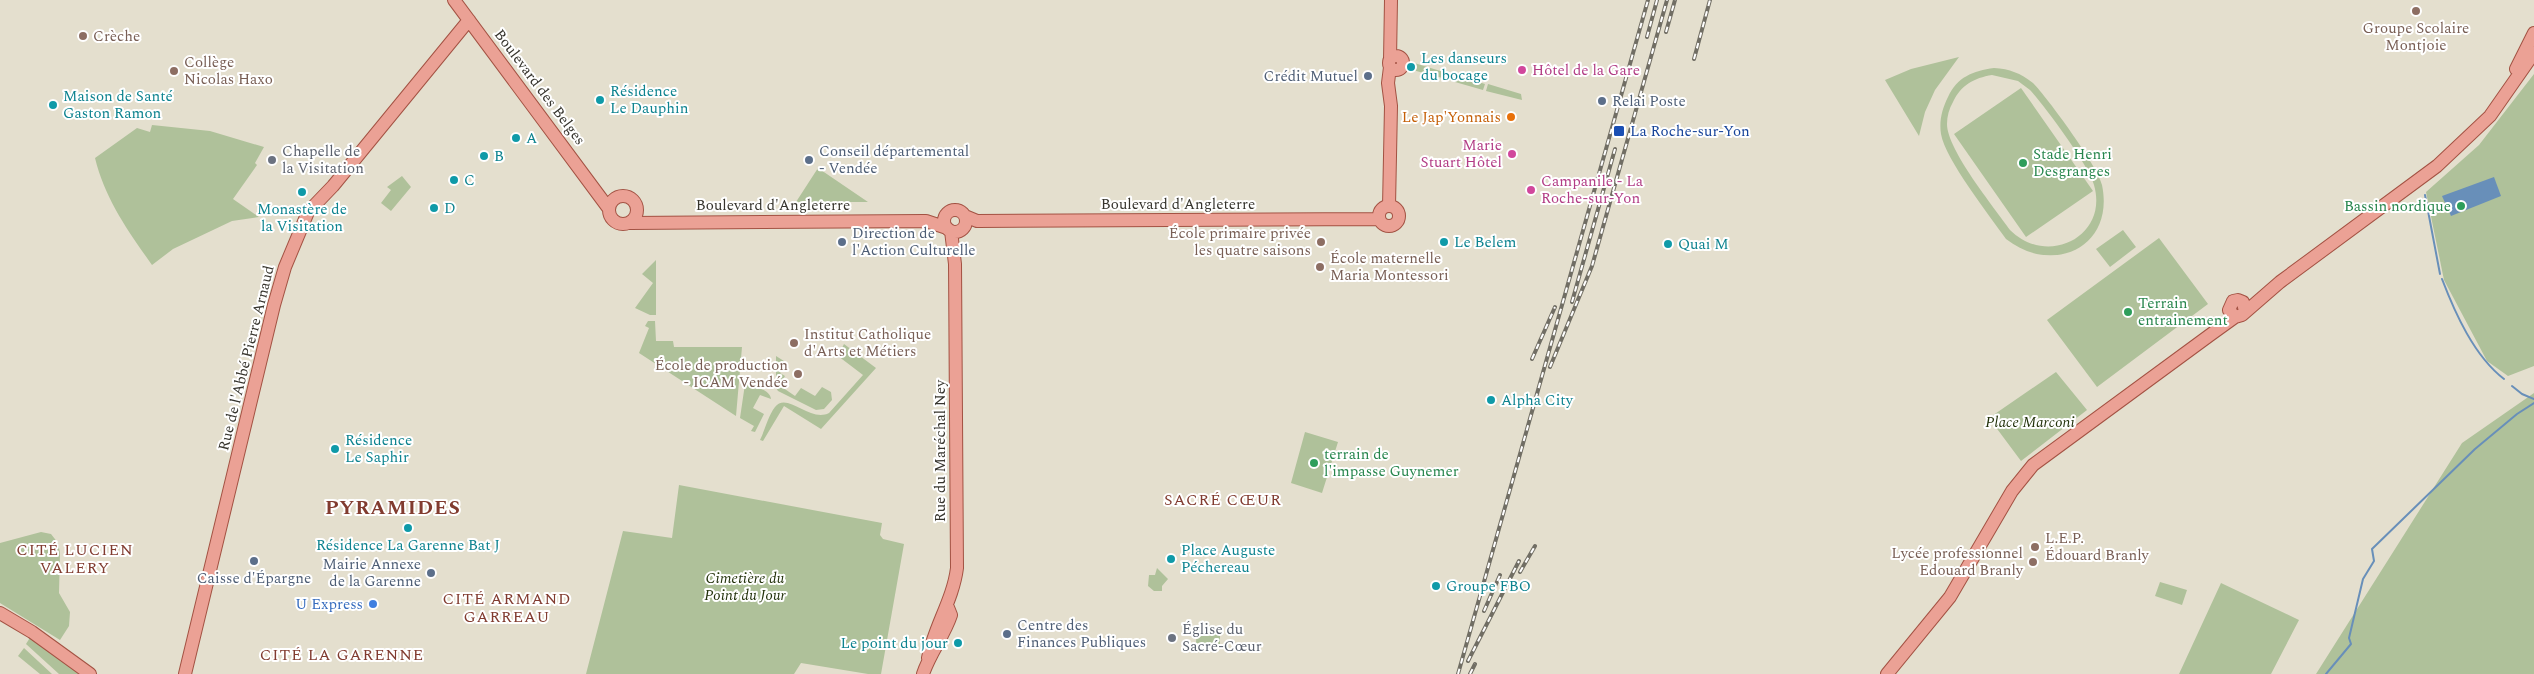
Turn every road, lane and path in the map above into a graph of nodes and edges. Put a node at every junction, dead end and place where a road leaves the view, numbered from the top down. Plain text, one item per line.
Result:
1 (454, 0) edge
2 (1391, 0) edge
3 (469, 20) junction
4 (2534, 33) edge
5 (2534, 53) edge
6 (2463, 142) junction
7 (598, 194) junction
8 (620, 196) junction
9 (609, 209) junction
10 (638, 210) junction
11 (947, 214) junction
12 (921, 221) junction
13 (656, 222) junction
14 (630, 223) junction
15 (961, 226) junction
16 (0, 613) edge
17 (90, 674) edge
18 (185, 674) edge
19 (922, 674) edge
20 (1887, 674) edge

1 - 3 main road, Boulevard des Belges
2 - 15 main road, Boulevard d'Angleterre
3 - 7 main road, Boulevard des Belges
3 - 18 main road, Rue de l'Abbé Pierre Arnaud
4 - 6 main road
5 - 6 main road
6 - 20 main road
7 - 8 main road
7 - 9 main road, Boulevard des Belges
8 - 9 main road
8 - 10 main road
9 - 14 main road
10 - 13 main road
10 - 14 main road
11 - 12 main road, Boulevard d'Angleterre
11 - 15 main road, Rue du Maréchal Ney
11 - 15 main road
12 - 13 main road, Boulevard d'Angleterre
12 - 15 main road, Boulevard d'Angleterre
13 - 14 main road, Boulevard d'Angleterre
15 - 19 main road, Rue du Maréchal Ney
16 - 17 main road

